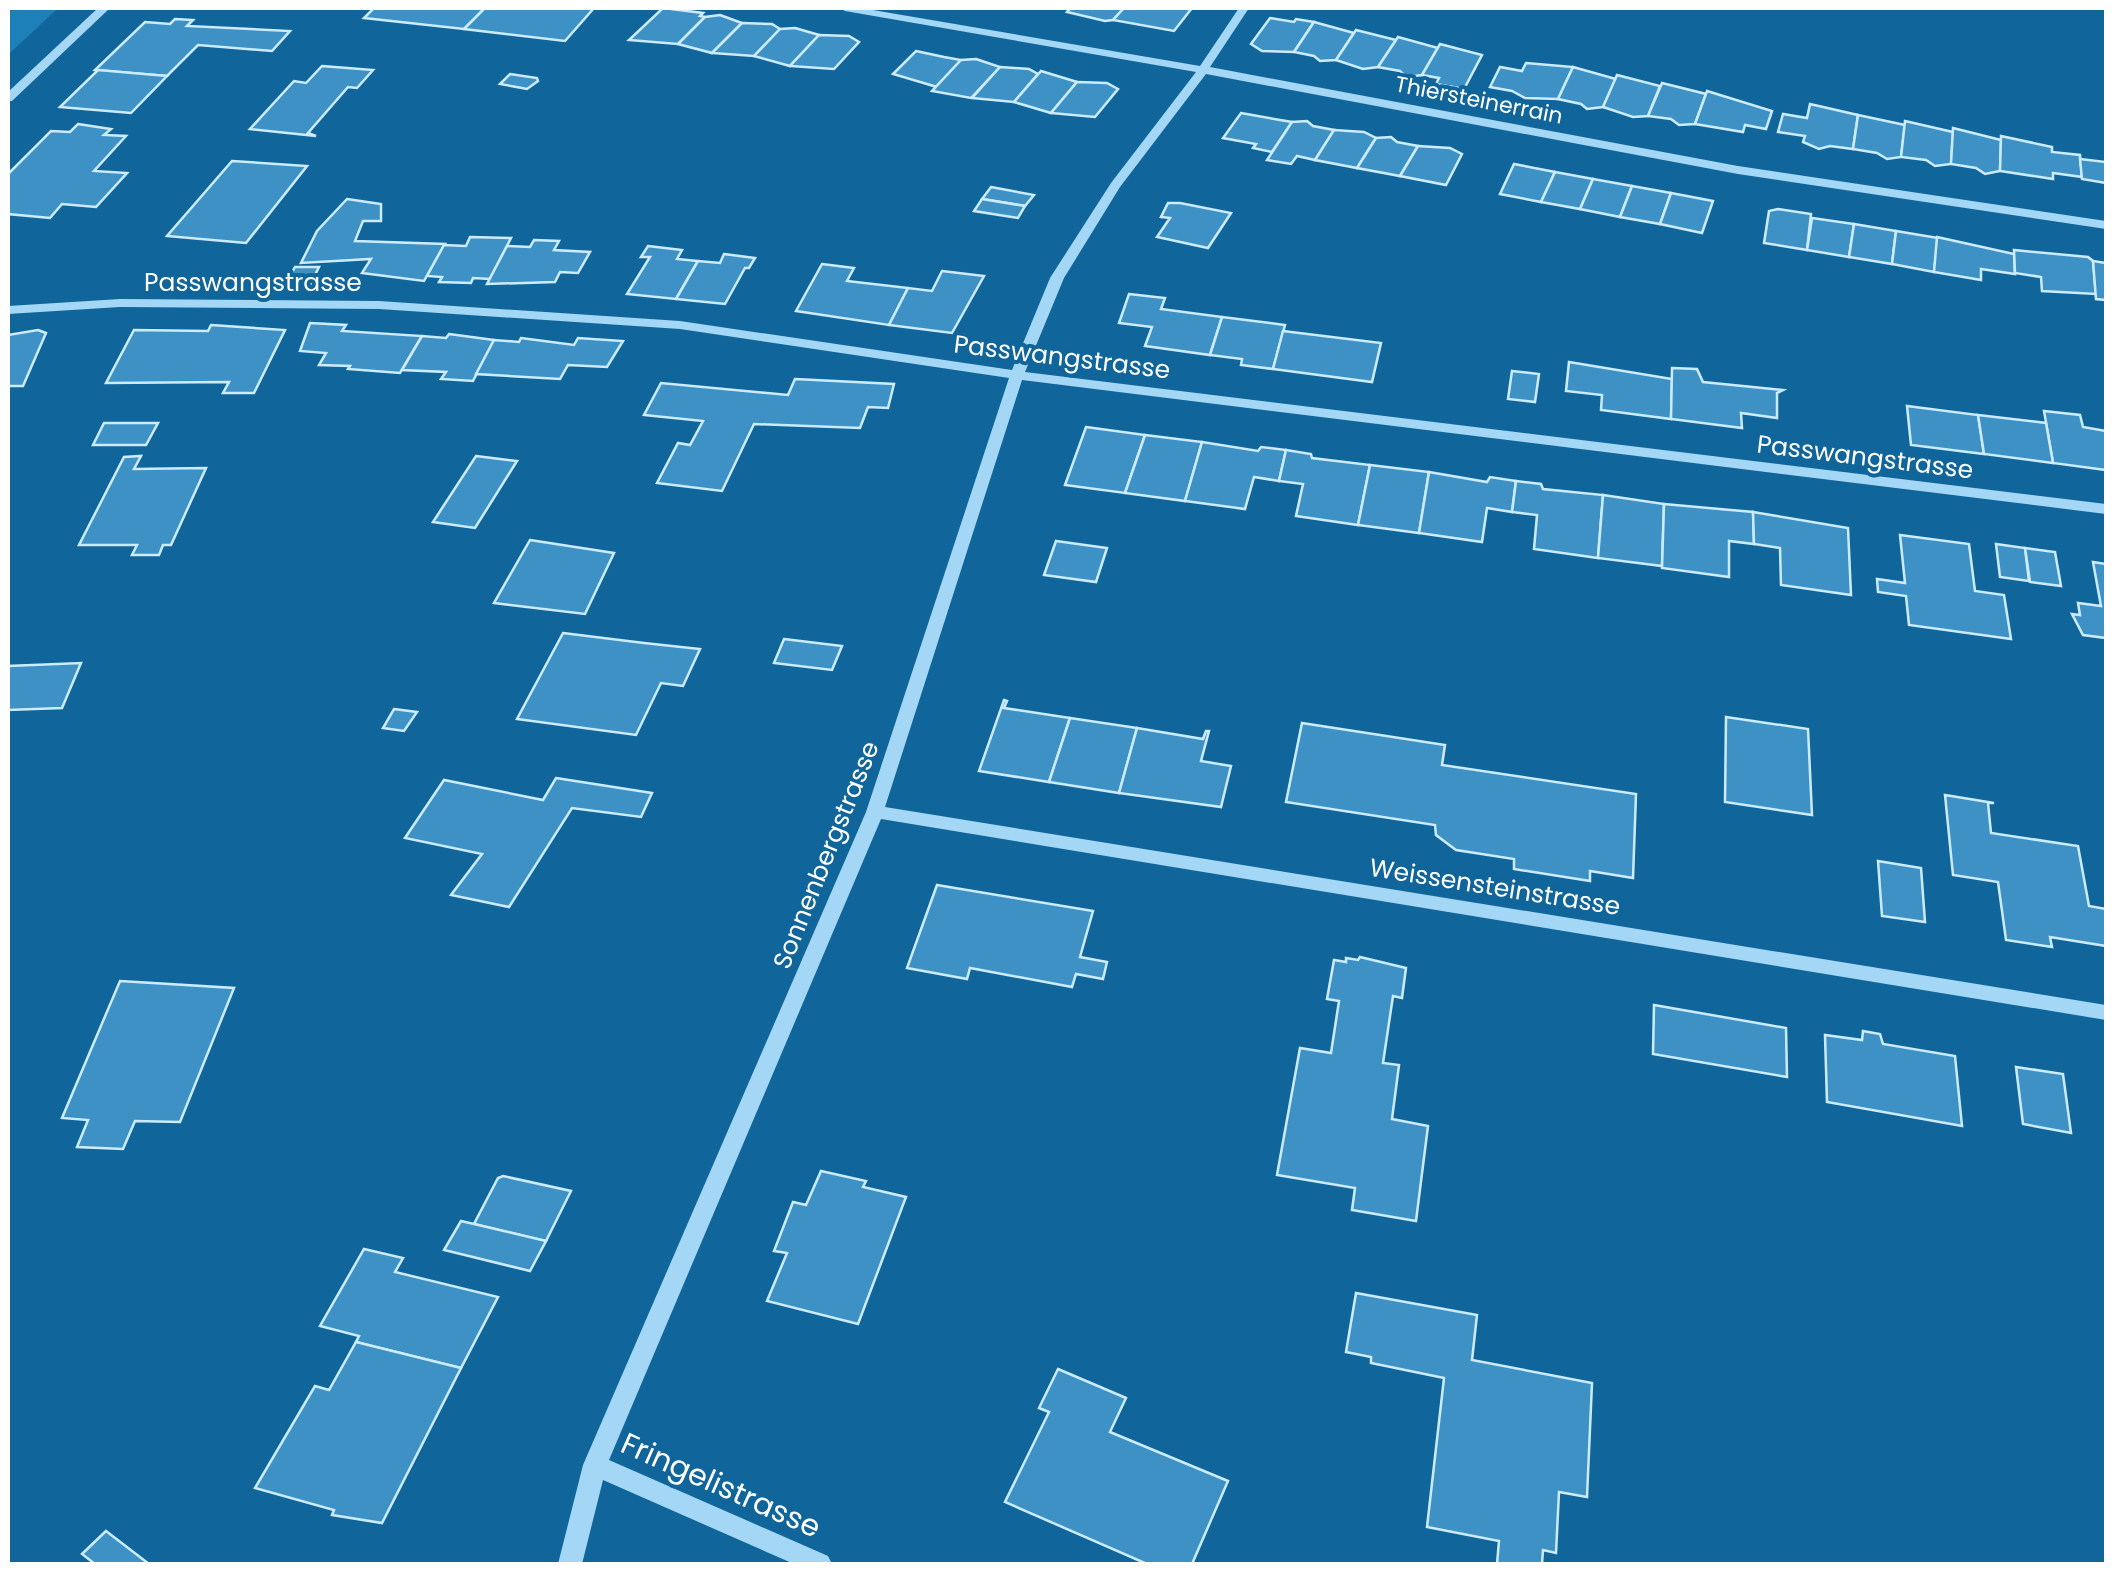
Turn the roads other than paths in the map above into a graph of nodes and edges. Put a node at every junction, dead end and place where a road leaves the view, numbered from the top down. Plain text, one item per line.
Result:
1 (104, 8) edge
2 (845, 8) edge
3 (1244, 8) edge
4 (1200, 71) junction
5 (8, 98) edge
6 (2106, 226) edge
7 (8, 310) edge
8 (1017, 375) junction
9 (2106, 509) edge
10 (875, 812) junction
11 (2106, 1012) edge
12 (595, 1465) junction
13 (570, 1564) edge
14 (820, 1564) edge

1 - 5 street
2 - 4 street, Thiersteinerrain
3 - 4 street, Sonnenbergstrasse
4 - 6 street, Thiersteinerrain
4 - 8 street, Sonnenbergstrasse
7 - 8 street, Passwangstrasse
8 - 9 street, Passwangstrasse
8 - 10 street, Sonnenbergstrasse
10 - 11 street, Weissensteinstrasse
10 - 12 street, Sonnenbergstrasse
12 - 13 street, Sonnenbergstrasse
12 - 14 street, Fringelistrasse

